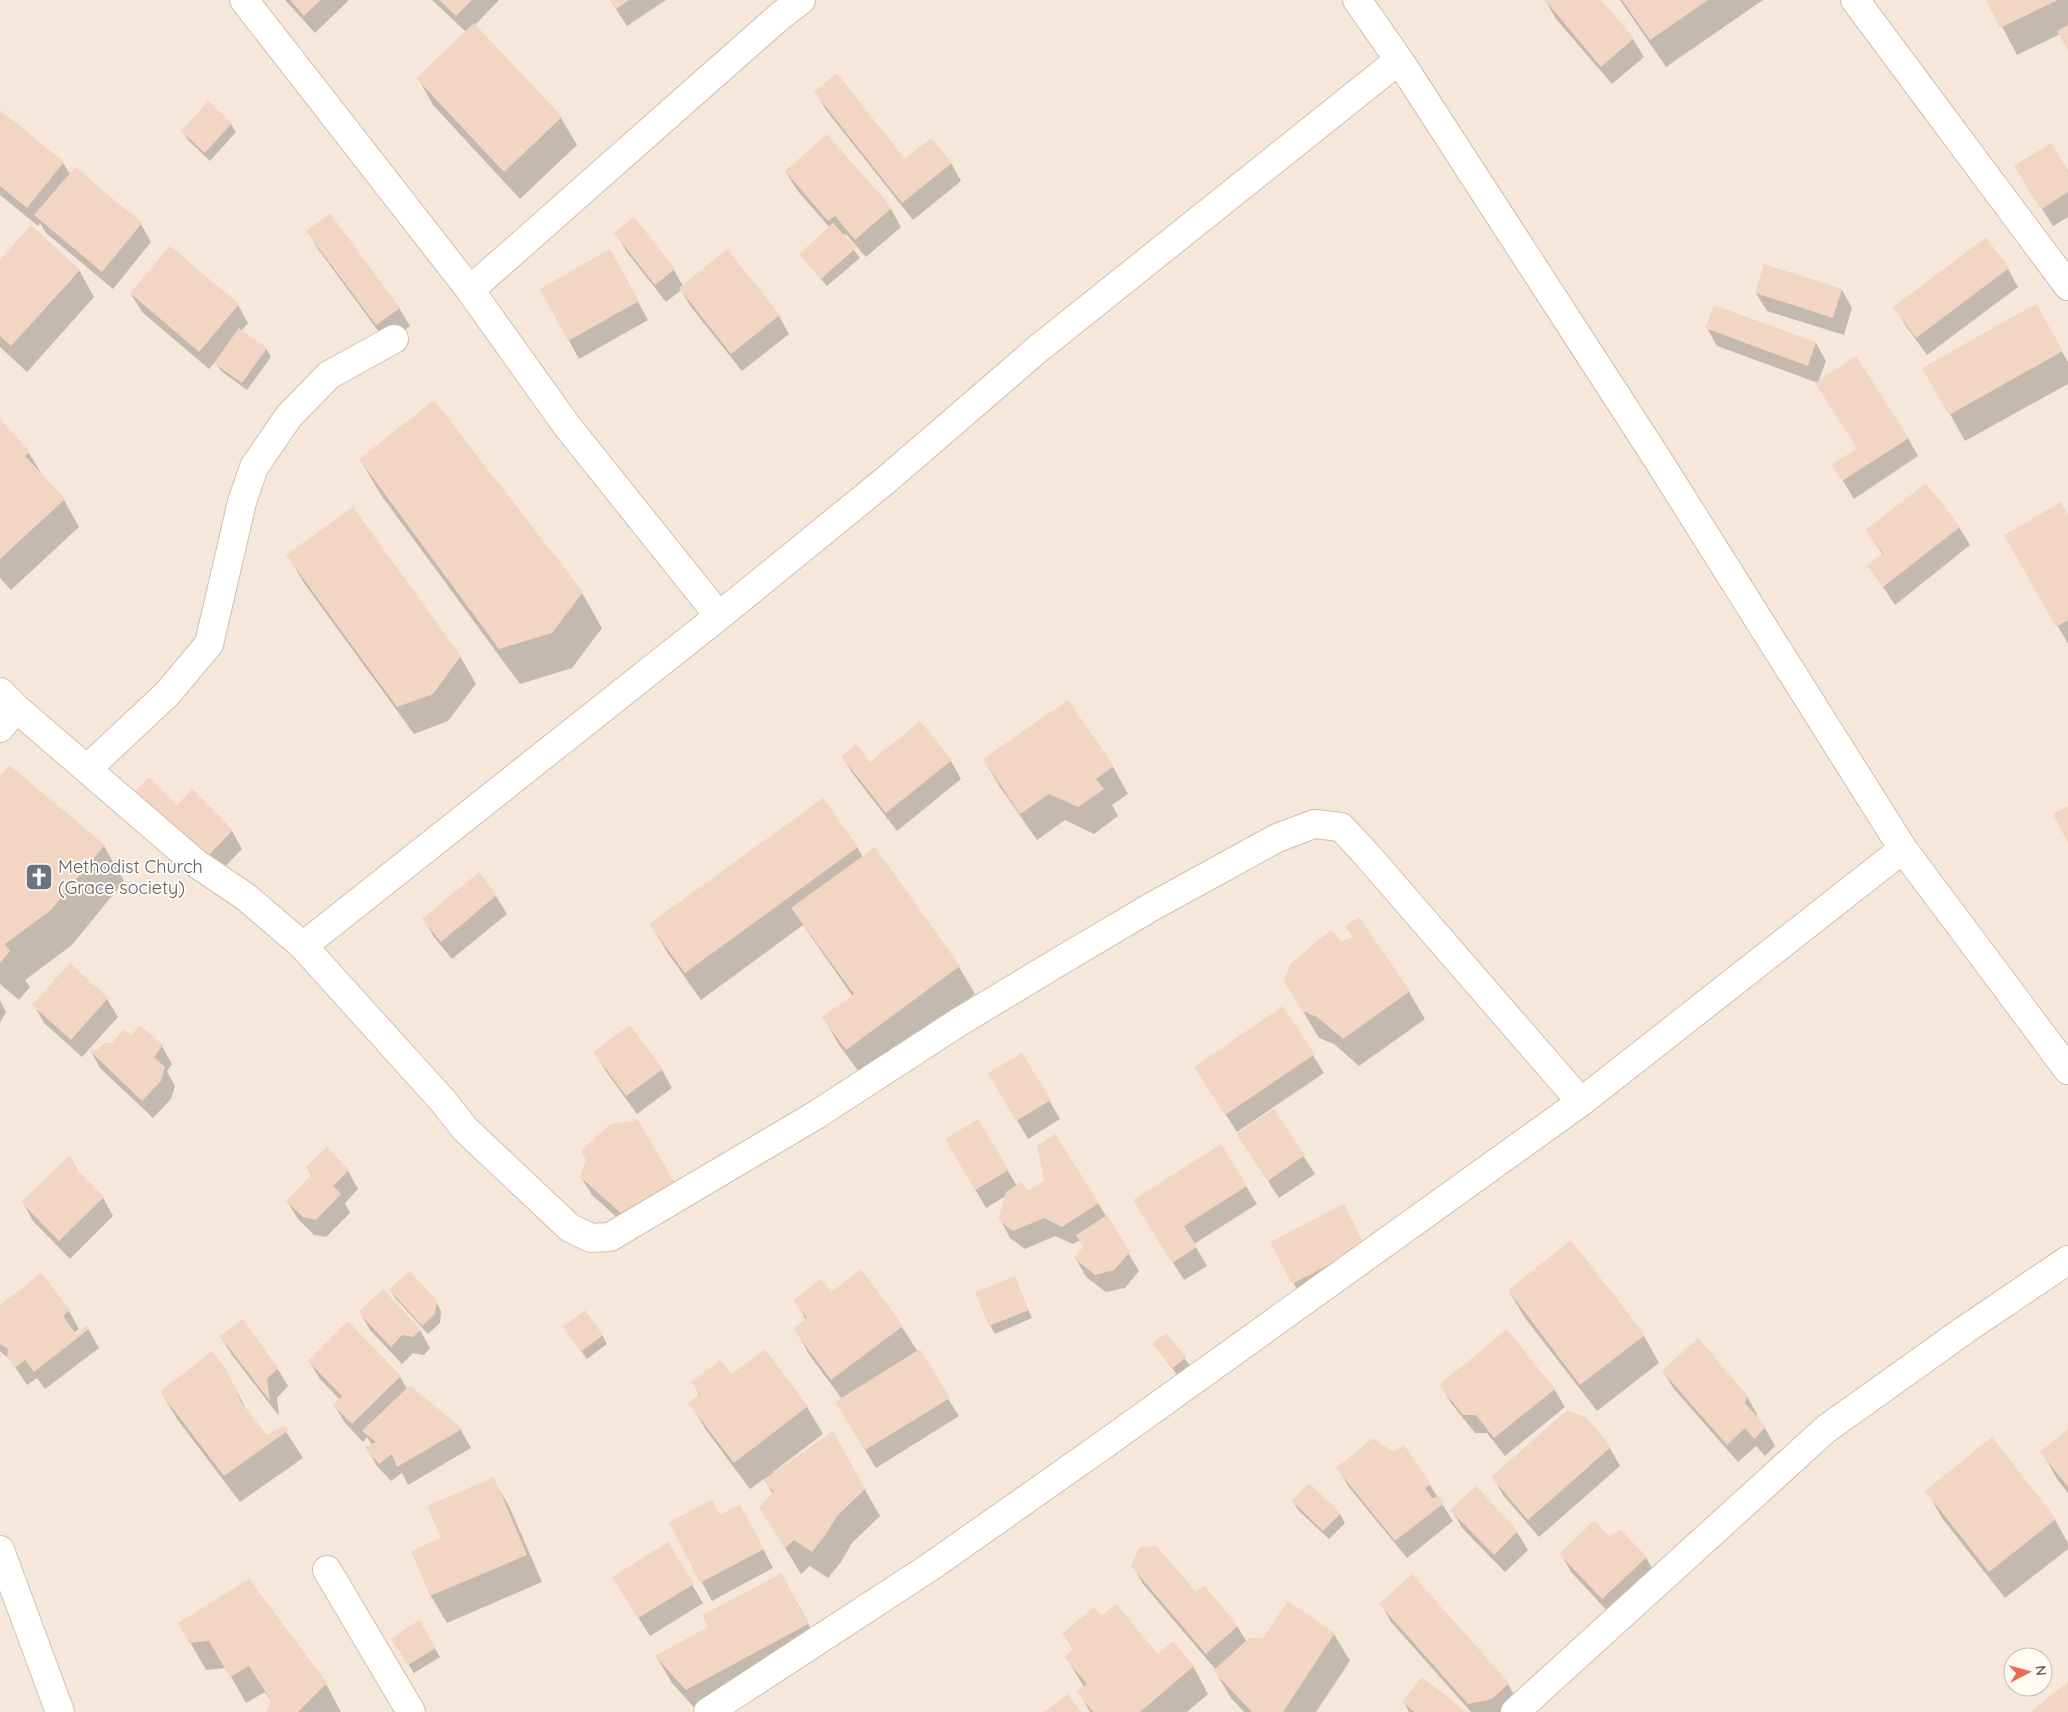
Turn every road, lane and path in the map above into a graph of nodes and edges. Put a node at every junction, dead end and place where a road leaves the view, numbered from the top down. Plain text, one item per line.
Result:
1 (244, 0) edge
2 (801, 0) edge
3 (1855, 0) edge
4 (1370, 5) edge
5 (773, 8) edge
6 (1399, 60) junction
7 (2068, 286) edge
8 (470, 290) junction
9 (394, 339) dead end
10 (719, 616) junction
11 (5, 709) edge
12 (87, 768) junction
13 (1903, 849) junction
14 (303, 946) junction
15 (2068, 1070) edge
16 (1581, 1102) junction
17 (2068, 1260) edge
18 (0, 1550) edge
19 (327, 1570) dead end
20 (60, 1712) edge
21 (411, 1712) edge
22 (708, 1712) edge
23 (1515, 1712) edge

1 - 8 street
2 - 5 street
3 - 7 street
4 - 6 street
5 - 8 street
6 - 10 street
6 - 13 street
8 - 10 street
9 - 12 street
10 - 14 street
11 - 12 street
12 - 14 street
13 - 15 street
13 - 16 street
14 - 16 street
16 - 22 street
17 - 23 street
18 - 20 street
19 - 21 street

